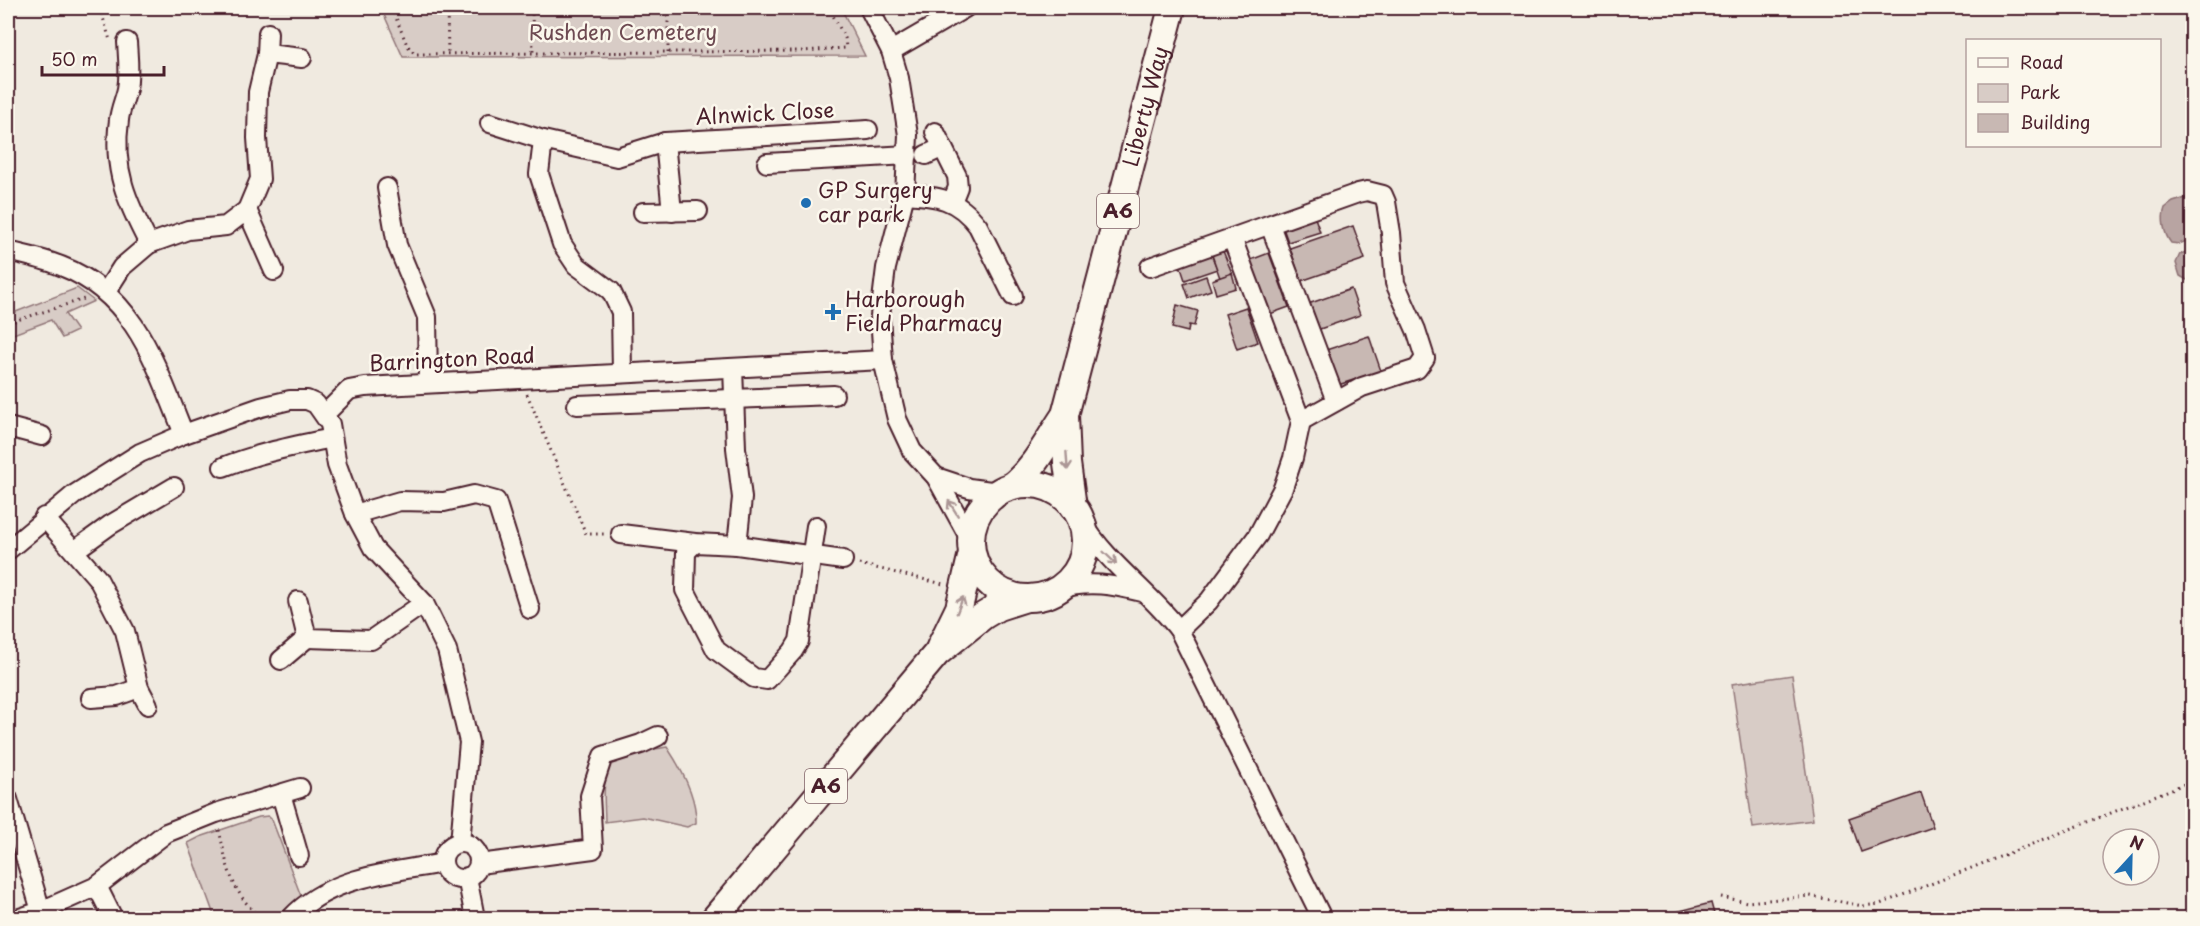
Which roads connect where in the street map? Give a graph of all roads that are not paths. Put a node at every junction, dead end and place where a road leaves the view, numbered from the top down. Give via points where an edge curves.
1 (869, 8) edge
2 (965, 8) edge
3 (1172, 8) edge
4 (268, 33) dead end
5 (127, 42) dead end
6 (891, 51) junction
7 (267, 54) junction
8 (302, 58) dead end
9 (490, 123) dead end
10 (868, 130) dead end
11 (543, 140) junction
12 (665, 142) junction
13 (917, 155) junction
14 (767, 163) dead end
15 (387, 188) dead end
16 (905, 194) junction
17 (952, 202) junction
18 (247, 210) junction
19 (698, 211) dead end
20 (643, 212) dead end
21 (672, 212) junction
22 (1270, 225) junction
23 (1232, 238) junction
24 (150, 244) junction
25 (8, 251) edge
26 (1150, 267) dead end
27 (274, 272) dead end
28 (106, 292) junction
29 (1013, 296) dead end
30 (883, 360) junction
31 (733, 368) junction
32 (622, 373) junction
33 (428, 383) junction
34 (834, 396) dead end
35 (734, 398) junction
36 (1336, 401) junction
37 (577, 405) dead end
38 (325, 414) junction
39 (1065, 415) junction
40 (1300, 421) junction
41 (8, 427) edge
42 (184, 434) junction
43 (42, 436) dead end
44 (332, 438) junction
45 (223, 467) dead end
46 (936, 477) junction
47 (174, 487) dead end
48 (1005, 489) junction
49 (1077, 513) junction
50 (355, 514) junction
51 (44, 517) junction
52 (816, 526) dead end
53 (621, 534) road end
54 (695, 543) junction
55 (737, 545) junction
56 (971, 546) junction
57 (8, 550) edge
58 (74, 551) junction
59 (811, 556) junction
60 (843, 560) road end
61 (1059, 589) junction
62 (1144, 593) junction
63 (1026, 598) junction
64 (298, 601) dead end
65 (423, 603) junction
66 (530, 609) dead end
67 (1179, 630) junction
68 (307, 638) junction
69 (937, 653) junction
70 (281, 660) dead end
71 (139, 688) junction
72 (91, 698) dead end
73 (148, 705) dead end
74 (658, 736) dead end
75 (300, 788) dead end
76 (281, 794) junction
77 (8, 799) edge
78 (460, 843) junction
79 (298, 856) dead end
80 (443, 863) junction
81 (473, 871) junction
82 (97, 886) junction
83 (42, 912) junction
84 (20, 918) edge
85 (113, 918) edge
86 (291, 918) edge
87 (475, 918) edge
88 (715, 918) edge
89 (1322, 918) edge

1 - 6 street
2 - 6 street
3 - 39 highway, Liberty Way / A6
4 - 7 street
5 - 24 street via 129,71 119,118 118,171 131,209
6 - 13 street via 908,135
7 - 8 street
7 - 18 street via 258,92 260,179
9 - 11 street, Alnwick Close
10 - 12 street, Alnwick Close
11 - 12 street, Alnwick Close via 616,157
11 - 32 street via 539,174 562,244 576,265 611,291 621,312
12 - 21 street
13 - 14 street
13 - 16 street
13 - 17 street via 939,140 958,183
15 - 33 street via 397,245 427,316
16 - 17 street via 935,196
16 - 30 street via 886,268 880,316
17 - 29 street via 978,226
18 - 24 street via 226,226 188,230
18 - 27 street
19 - 21 street
20 - 21 street
22 - 23 street
22 - 36 street
22 - 36 street via 1367,191 1383,195 1386,202 1395,283 1425,358 1417,369 1362,387
23 - 26 street
23 - 40 street
24 - 28 street via 122,267
25 - 28 street via 62,266
28 - 42 street via 148,347
30 - 31 street, Barrington Road
30 - 46 street via 897,419 912,451
31 - 32 street, Barrington Road
31 - 35 street
32 - 33 street, Barrington Road
33 - 38 street, Barrington Road via 349,390
34 - 35 street
35 - 37 street
35 - 55 street via 741,498
36 - 40 street
38 - 42 street via 307,400 290,400
38 - 44 street
39 - 48 highway, Liberty Way / A6 via 1037,462
39 -> 49 highway, Liberty Way / A6 via 1067,463
40 - 67 street via 1283,488 1258,535 1209,601
41 - 43 street
42 - 51 street via 140,453
44 - 45 street
44 - 50 street via 337,465
46 - 48 street via 969,488
56 -> 46 street
47 - 58 street
48 - 49 highway via 1040,485 1064,497
48 - 56 highway via 978,512 972,525
49 - 61 highway via 1084,543 1080,565
49 -> 62 street via 1104,554
50 - 65 street via 373,548
50 - 66 street via 400,501 444,502 474,495 496,501
51 - 57 street
51 - 58 street
52 - 59 street
53 - 54 street
54 - 55 street
54 - 59 street via 686,552 685,590 716,650 754,678 767,680 799,641
55 - 59 street
56 - 63 highway via 979,571 991,585
69 -> 56 highway, A6 via 959,608
58 - 71 street via 98,579 125,631
59 - 60 street
61 - 62 street via 1094,583
61 - 63 highway
62 - 67 street
63 - 69 highway, A6 via 998,606
64 - 68 street
65 - 68 street via 371,640
65 - 78 street via 447,650 470,742
67 - 89 street
68 - 70 street
69 - 88 highway, A6
71 - 72 street via 117,696
71 - 73 street
74 - 81 street via 603,756 590,796 593,849
75 - 76 street
76 - 79 street
76 - 82 street via 166,833
77 - 83 street
78 - 80 street via 446,851
78 - 81 street via 476,851
80 - 81 street via 449,874 461,879
80 - 86 street via 352,880 305,904
81 - 87 street
82 - 83 street
82 - 85 street
83 - 84 street

